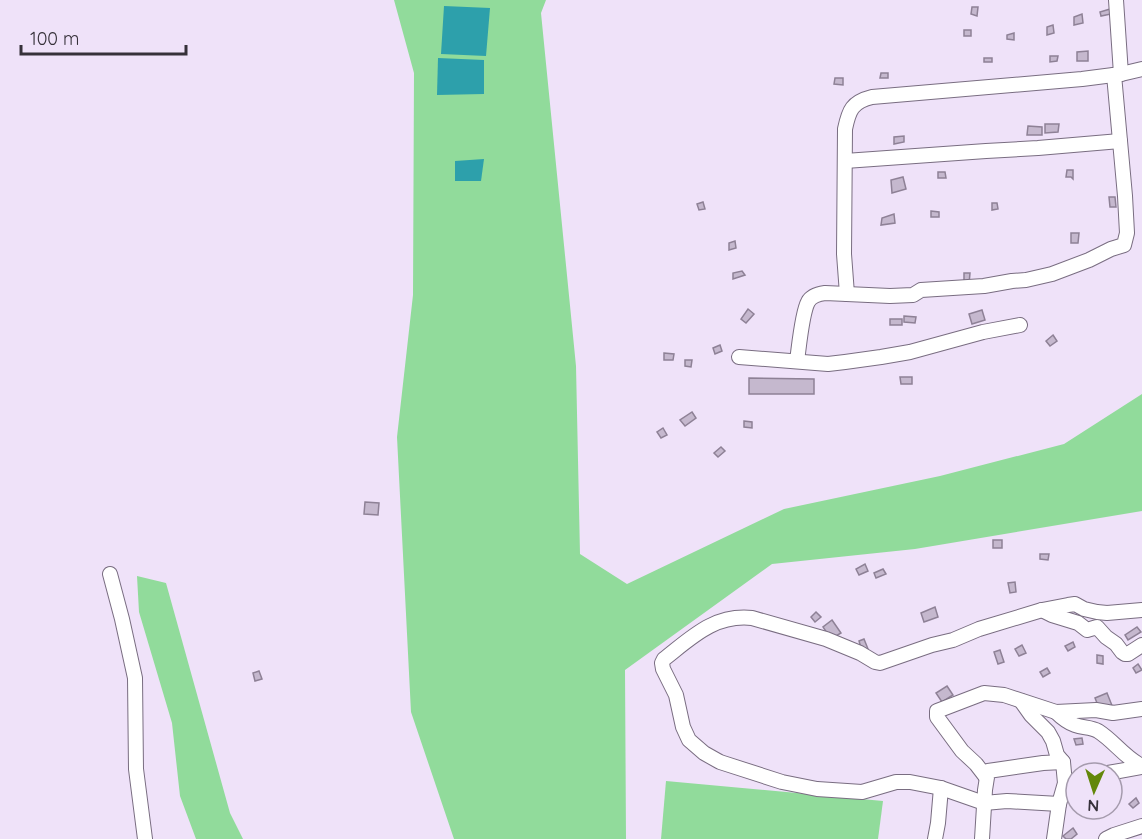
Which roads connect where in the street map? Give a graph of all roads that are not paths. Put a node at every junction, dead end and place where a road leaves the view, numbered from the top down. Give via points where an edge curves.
1 (1116, 0) edge
2 (1142, 69) edge
3 (1118, 75) junction
4 (1120, 141) junction
5 (845, 161) junction
6 (847, 294) junction
7 (1020, 325) dead end
8 (739, 357) dead end
9 (797, 361) junction
10 (110, 574) dead end
11 (1042, 610) junction
12 (1142, 610) edge
13 (1142, 645) edge
14 (1021, 701) junction
15 (1142, 709) edge
16 (1056, 712) junction
17 (1063, 762) junction
18 (1064, 765) edge
19 (1142, 767) edge
20 (1124, 770) edge
21 (987, 777) junction
22 (941, 788) junction
23 (1064, 794) edge
24 (984, 803) junction
25 (1059, 804) junction
26 (1142, 826) edge
27 (1055, 838) edge
28 (1111, 838) edge
29 (145, 839) edge
30 (935, 839) edge
31 (982, 839) edge

1 - 3 street
2 - 3 street
3 - 4 street
3 - 5 street via 862,100 849,111
4 - 5 street
4 - 6 street via 1127,233 1121,247 1026,280 921,290 913,295
5 - 6 street
6 - 9 street via 825,293 807,303
7 - 9 street via 881,357 828,364
8 - 9 street
10 - 29 street via 135,678 136,769
11 - 12 street via 1075,604 1107,613
11 - 13 street via 1087,630 1097,627 1125,654
11 - 22 street via 880,663 826,639 741,617 701,630 662,663 689,740 720,762 817,789 862,792 896,782
14 - 16 street
14 - 17 street via 1048,732
14 - 21 street via 984,693 937,711 937,717 962,751
15 - 16 street
16 - 19 street via 1076,726 1097,730
17 - 18 street
17 - 21 street via 988,771
19 - 20 street
21 - 24 street
22 - 24 street
22 - 30 street
23 - 25 street
24 - 25 street
24 - 31 street
25 - 27 street
26 - 28 street

